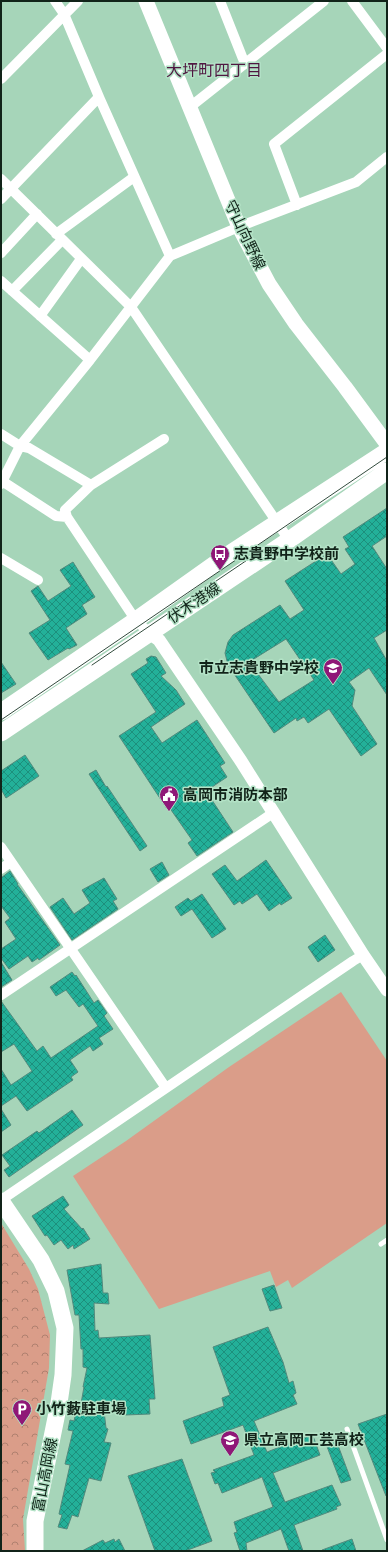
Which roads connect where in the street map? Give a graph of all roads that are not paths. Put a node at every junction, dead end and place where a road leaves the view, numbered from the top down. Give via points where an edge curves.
1 (55, 1) edge
2 (78, 1) edge
3 (146, 1) edge
4 (220, 1) edge
5 (307, 1) edge
6 (324, 1) edge
7 (352, 1) edge
8 (313, 10) junction
9 (64, 14) junction
10 (387, 48) edge
11 (387, 54) edge
12 (245, 64) junction
13 (2, 75) edge
14 (99, 97) junction
15 (190, 107) junction
16 (387, 157) edge
17 (134, 177) junction
18 (1, 179) edge
19 (10, 188) junction
20 (1, 198) edge
21 (297, 205) junction
22 (38, 214) junction
23 (240, 227) junction
24 (59, 237) junction
25 (1, 253) edge
26 (170, 256) junction
27 (80, 259) junction
28 (1, 281) edge
29 (12, 291) junction
30 (131, 307) junction
31 (40, 316) junction
32 (90, 360) junction
33 (1, 434) edge
34 (164, 439) dead end
35 (387, 444) edge
36 (20, 446) junction
37 (387, 451) edge
38 (387, 471) edge
39 (2, 482) edge
40 (91, 485) junction
41 (67, 517) junction
42 (278, 523) junction
43 (289, 540) junction
44 (1, 558) edge
45 (38, 580) dead end
46 (136, 620) junction
47 (149, 633) junction
48 (1, 712) edge
49 (1, 733) edge
50 (272, 813) junction
51 (1, 847) edge
52 (11, 862) junction
53 (1, 869) edge
54 (70, 949) junction
55 (363, 955) junction
56 (387, 990) edge
57 (1, 995) edge
58 (166, 1088) junction
59 (1, 1201) edge
60 (387, 1240) edge
61 (381, 1244) dead end
62 (347, 1429) dead end
63 (387, 1540) edge
64 (36, 1551) edge

1 - 9 street
2 - 9 street
3 - 15 main road, 守山向野線
4 - 12 street
5 - 8 street
6 - 8 street
7 - 10 street
8 - 12 street
9 - 13 street
9 - 14 street
11 - 21 street via 274,144
12 - 15 street
14 - 17 street
14 - 19 street
15 - 23 main road, 守山向野線
16 - 21 street via 356,182
17 - 24 street
17 - 26 street
18 - 19 street
19 - 20 street
19 - 22 street
21 - 23 street
22 - 24 street
22 - 25 street
23 - 26 street
23 - 35 main road, 守山向野線 via 277,296
24 - 27 street
24 - 29 street
26 - 30 street
27 - 30 street
27 - 31 street
28 - 29 street
29 - 31 street
30 - 32 street
30 - 42 street
31 - 32 street
32 - 36 street
33 - 36 street
34 - 40 street
36 - 39 street
36 - 40 street via 29,448
37 - 42 main road, 伏木港線
38 - 43 main road, 伏木港線
39 - 41 street via 56,516
40 - 41 street via 65,510
41 - 46 street
42 - 43 street
42 - 46 main road, 伏木港線 via 229,554
43 - 47 main road, 伏木港線
44 - 45 street
46 - 47 street
46 - 48 main road, 伏木港線
47 - 49 main road, 伏木港線
47 - 50 street via 159,640 202,702
50 - 54 street
50 - 55 street
51 - 52 street
52 - 53 street
52 - 54 street
54 - 57 street
54 - 58 street
55 - 56 street
55 - 58 street
58 - 59 street
59 - 64 main road, 富山高岡線 via 41,1260 56,1291 65,1328 59,1402 35,1521
60 - 61 lane
62 - 63 lane

